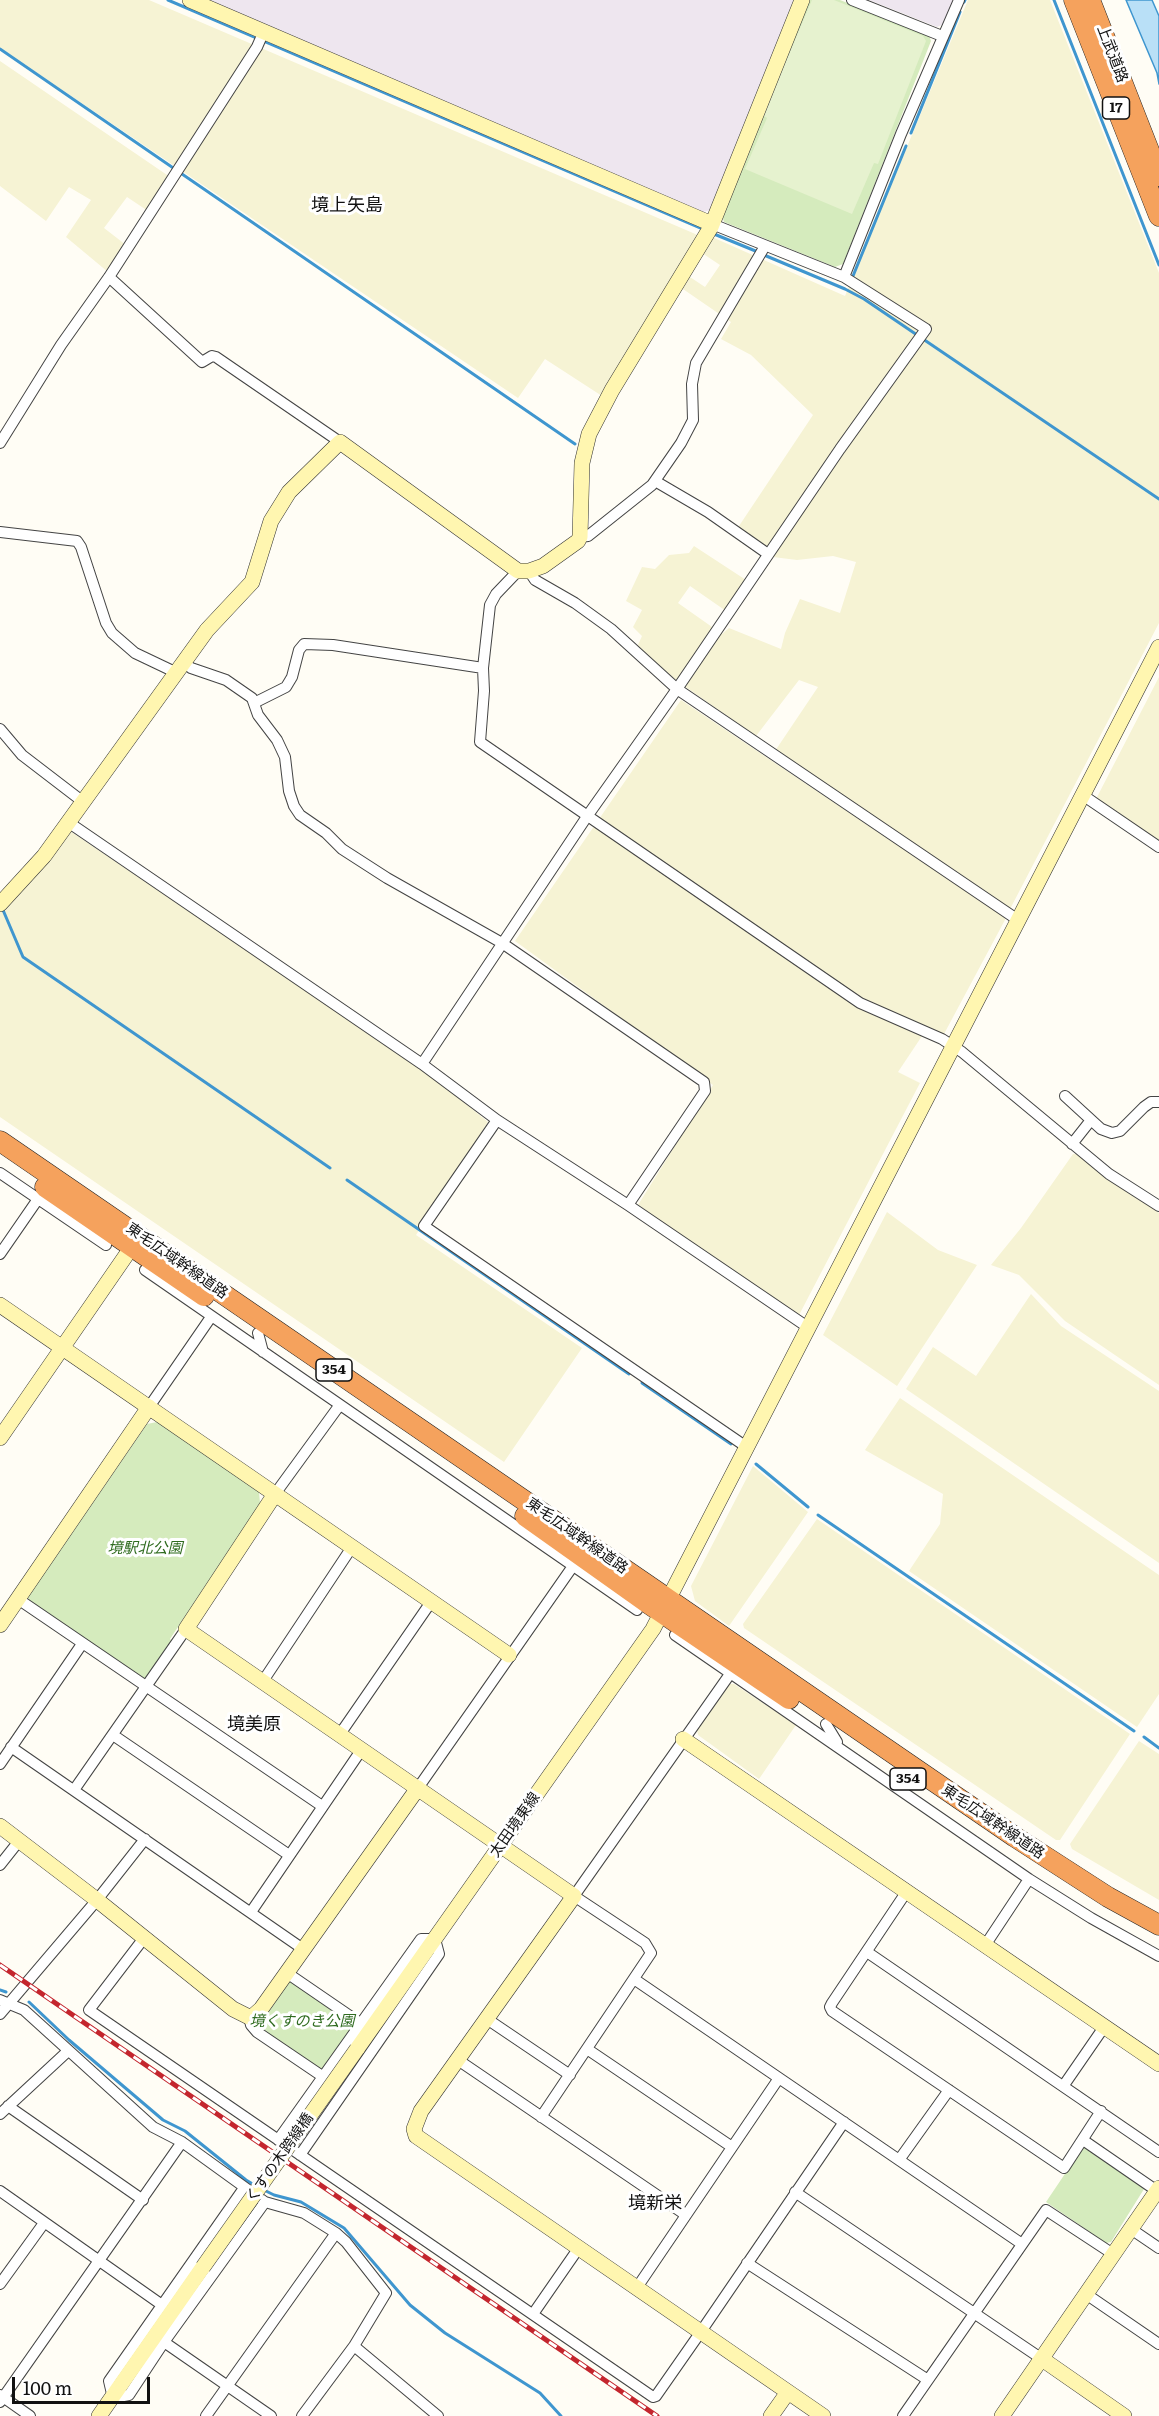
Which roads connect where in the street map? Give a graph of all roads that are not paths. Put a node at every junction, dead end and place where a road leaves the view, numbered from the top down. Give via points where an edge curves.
1 (190, 0) edge
2 (802, 0) edge
3 (852, 0) edge
4 (959, 0) edge
5 (1074, 0) edge
6 (1090, 0) edge
7 (264, 31) junction
8 (942, 36) junction
9 (1159, 176) edge
10 (1159, 216) edge
11 (710, 229) junction
12 (765, 246) junction
13 (109, 277) junction
14 (844, 278) junction
15 (340, 442) junction
16 (0, 443) edge
17 (655, 481) junction
18 (0, 532) edge
19 (580, 537) junction
20 (768, 554) junction
21 (524, 571) junction
22 (1159, 648) edge
23 (181, 668) junction
24 (483, 668) junction
25 (677, 689) junction
26 (254, 703) junction
27 (0, 729) edge
28 (1084, 796) junction
29 (82, 801) junction
30 (588, 814) junction
31 (68, 822) junction
32 (1159, 847) edge
33 (0, 904) edge
34 (1018, 920) junction
35 (502, 943) junction
36 (954, 1047) junction
37 (422, 1064) junction
38 (1065, 1096) dead end
39 (1159, 1102) edge
40 (497, 1120) junction
41 (1091, 1120) junction
42 (0, 1141) edge
43 (1072, 1144) junction
44 (0, 1155) edge
45 (0, 1173) edge
46 (38, 1199) junction
47 (628, 1205) junction
48 (1159, 1206) edge
49 (66, 1210) junction
50 (136, 1241) junction
51 (106, 1245) dead end
52 (0, 1254) edge
53 (145, 1270) dead end
54 (0, 1305) edge
55 (211, 1317) junction
56 (809, 1328) junction
57 (258, 1333) junction
58 (62, 1347) junction
59 (263, 1352) junction
60 (339, 1406) junction
61 (149, 1407) junction
62 (0, 1438) edge
63 (748, 1448) junction
64 (275, 1494) junction
65 (504, 1518) junction
66 (532, 1521) junction
67 (352, 1547) junction
68 (573, 1566) junction
69 (18, 1599) junction
70 (431, 1602) junction
71 (665, 1606) junction
72 (637, 1610) dead end
73 (0, 1625) edge
74 (186, 1629) junction
75 (675, 1635) dead end
76 (82, 1644) junction
77 (509, 1655) junction
78 (730, 1674) junction
79 (262, 1681) junction
80 (145, 1686) junction
81 (826, 1724) junction
82 (340, 1734) junction
83 (113, 1735) junction
84 (683, 1739) junction
85 (11, 1747) junction
86 (839, 1748) junction
87 (362, 1749) junction
88 (0, 1764) edge
89 (418, 1788) junction
90 (74, 1790) junction
91 (322, 1806) junction
92 (0, 1826) edge
93 (145, 1839) junction
94 (19, 1841) junction
95 (501, 1845) junction
96 (289, 1855) junction
97 (0, 1865) edge
98 (1029, 1879) junction
99 (907, 1891) junction
100 (574, 1896) junction
101 (97, 1900) junction
102 (250, 1912) junction
103 (1159, 1925) edge
104 (144, 1938) junction
105 (1159, 1938) edge
106 (435, 1939) junction
107 (987, 1944) junction
108 (303, 1949) junction
109 (867, 1952) junction
110 (1159, 1956) edge
111 (287, 1973) junction
112 (634, 1979) junction
113 (5, 2002) edge
114 (0, 2014) edge
115 (249, 2017) junction
116 (487, 2019) junction
117 (360, 2023) junction
118 (1104, 2026) junction
119 (357, 2049) joint
120 (587, 2049) junction
121 (68, 2051) junction
122 (458, 2060) junction
123 (1159, 2064) edge
124 (570, 2075) junction
125 (322, 2076) junction
126 (780, 2078) junction
127 (1064, 2085) junction
128 (949, 2090) junction
129 (4, 2110) edge
130 (1101, 2112) junction
131 (541, 2117) junction
132 (844, 2122) junction
133 (278, 2140) junction
134 (1083, 2140) junction
135 (182, 2142) junction
136 (732, 2147) junction
137 (1159, 2152) edge
138 (300, 2155) junction
139 (899, 2160) junction
140 (244, 2188) junction
141 (1158, 2189) edge
142 (0, 2191) edge
143 (795, 2192) junction
144 (143, 2200) junction
145 (266, 2202) junction
146 (686, 2215) junction
147 (44, 2223) junction
148 (1131, 2229) junction
149 (336, 2233) junction
150 (1022, 2244) junction
151 (1159, 2248) edge
152 (578, 2249) junction
153 (1113, 2254) junction
154 (100, 2262) junction
155 (747, 2263) junction
156 (1, 2279) edge
157 (636, 2289) junction
158 (1086, 2294) junction
159 (162, 2305) junction
160 (974, 2313) junction
161 (533, 2314) junction
162 (700, 2333) junction
163 (164, 2342) junction
164 (1159, 2344) edge
165 (354, 2346) junction
166 (1042, 2359) junction
167 (928, 2380) junction
168 (227, 2386) junction
169 (788, 2392) junction
170 (1, 2398) edge
171 (113, 2398) junction
172 (30, 2416) edge
173 (99, 2416) edge
174 (206, 2416) edge
175 (271, 2416) edge
176 (302, 2416) edge
177 (438, 2416) edge
178 (771, 2416) edge
179 (823, 2416) edge
180 (903, 2416) edge
181 (1002, 2416) edge
182 (1124, 2416) edge

1 - 7 street
2 - 11 street
3 - 8 street
4 - 8 street
5 - 10 highway, 上武道路 / 17
6 - 9 highway, 上武道路 / 17
7 - 11 street
7 - 13 street
8 - 14 street
11 - 12 street
11 - 19 street via 589,434 582,463
12 - 14 street
12 - 17 street via 696,363 691,425
13 - 15 street via 202,362 216,357
13 - 16 street
14 - 20 street via 926,329
15 - 21 street
15 - 23 street via 283,501 271,521 252,582 207,630
17 - 19 street via 620,513 588,536
17 - 20 street
18 - 23 street via 77,541 112,633 135,652
19 - 21 street via 543,566
20 - 25 street
21 - 24 street via 493,598
21 - 25 street via 611,629
22 - 28 street, 太田境東線
23 - 26 street via 226,680 249,694
23 - 29 street
24 - 26 street via 304,644 286,687
24 - 30 street via 480,742
25 - 30 street
25 - 34 street
26 - 35 street via 262,723 285,757 291,802 300,815 365,864
27 - 29 street via 21,754
28 - 32 street
28 - 34 street, 太田境東線
29 - 31 street
30 - 35 street
30 - 36 street via 860,1003
31 - 33 street via 33,870
31 - 37 street
34 - 36 street, 太田境東線
35 - 37 street
35 - 47 street via 700,1078 706,1086
36 - 43 street
36 - 56 street, 太田境東線
37 - 40 street
38 - 41 street
39 - 41 street via 1151,1102 1115,1133 1101,1129
40 - 47 street
40 - 63 street via 424,1226
41 - 43 street
42 - 50 highway, 東毛広域幹線道路 / 354
43 - 48 street
44 - 49 highway, 東毛広域幹線道路 / 354
45 - 46 street
46 - 49 street
46 - 52 street
47 - 56 street
49 - 50 highway, 東毛広域幹線道路 / 354
49 - 51 street
50 - 57 highway, 東毛広域幹線道路 / 354
50 - 58 street
50 - 71 highway, 東毛広域幹線道路 / 354
53 - 55 street
54 - 58 street
55 - 59 street
55 - 61 street
56 - 63 street, 太田境東線
57 - 59 street
57 - 66 highway, 東毛広域幹線道路 / 354
58 - 61 street
58 - 62 street
59 - 60 street
60 - 64 street
60 - 65 street
61 - 64 street
61 - 69 street
63 - 71 street, 太田境東線
64 - 67 street
64 - 74 street
65 - 66 street
65 - 68 street
66 - 71 highway, 東毛広域幹線道路 / 354
67 - 70 street
67 - 79 street
68 - 72 street
68 - 77 street
69 - 73 street
69 - 76 street
70 - 77 street
70 - 82 street
71 - 81 highway, 東毛広域幹線道路 / 354
71 - 95 street, 太田境東線 via 653,1629
71 - 103 highway, 東毛広域幹線道路 / 354 via 1024,1843
74 - 79 street
74 - 80 street
75 - 78 street
76 - 80 street
76 - 85 street
77 - 89 street
78 - 84 street
78 - 86 street
79 - 82 street
80 - 83 street
80 - 91 street
81 - 86 street
81 - 105 highway, 東毛広域幹線道路 / 354 via 1046,1872
82 - 87 street
83 - 90 street
83 - 96 street
84 - 99 street
84 - 100 street
85 - 88 street
85 - 90 street
86 - 98 street
87 - 89 street
87 - 91 street
89 - 95 street
89 - 108 street
90 - 93 street
91 - 96 street
92 - 94 street
93 - 101 street
93 - 102 street
94 - 97 street
94 - 101 street
95 - 100 street
95 - 106 street, 太田境東線
96 - 102 street
98 - 107 street
98 - 110 street
99 - 107 street
99 - 109 street
100 - 112 street via 649,1947 651,1953
100 - 116 street
101 - 104 street
101 - 113 street
102 - 108 street
104 - 115 street via 233,2009
104 - 133 street via 89,2010
106 - 117 street via 421,1939
106 - 119 street, 太田境東線
106 - 138 street via 439,1954
107 - 118 street
108 - 111 street
109 - 127 street
109 - 128 street via 830,2007
111 - 115 street via 261,2009
111 - 117 street
112 - 120 street
112 - 126 street
113 - 114 street
113 - 121 street via 24,2010
115 - 125 street via 257,2032
116 - 122 street
116 - 124 street
117 - 125 street
118 - 123 street
118 - 127 street
119 - 171 street, くすの木跨線橋, bridge
120 - 124 street
120 - 136 street
121 - 129 street
121 - 135 street via 153,2127
122 - 131 street
122 - 152 street via 421,2111 414,2129 417,2136
124 - 131 street
125 - 133 street
126 - 132 street
126 - 136 street
127 - 130 street
128 - 134 street via 1064,2168
128 - 139 street
129 - 144 street
130 - 134 street
130 - 137 street
131 - 146 street
132 - 139 street
132 - 143 street
133 - 138 street
134 - 141 street
135 - 140 street
135 - 144 street
136 - 146 street
138 - 161 street
139 - 150 street
140 - 145 street
140 - 159 street
141 - 148 street
142 - 147 street
143 - 155 street
143 - 160 street
144 - 154 street
145 - 149 street via 304,2213
145 - 163 street
146 - 157 street
147 - 154 street
147 - 156 street
148 - 151 street
148 - 153 street
149 - 165 street via 386,2293
149 - 168 street
150 - 153 street via 1046,2210
150 - 160 street
152 - 157 street
152 - 161 street
153 - 158 street
154 - 159 street
154 - 170 street
155 - 162 street
155 - 167 street
157 - 162 street
158 - 164 street
158 - 166 street
159 - 171 street via 109,2381
160 - 166 street
160 - 167 street
161 - 162 street via 652,2397
162 - 169 street
163 - 168 street
163 - 171 street via 129,2395
165 - 176 street
165 - 177 street
166 - 181 street
166 - 182 street
167 - 180 street
168 - 174 street
168 - 175 street
169 - 178 street
169 - 179 street
170 - 172 street
171 - 173 street, くすの木跨線橋

